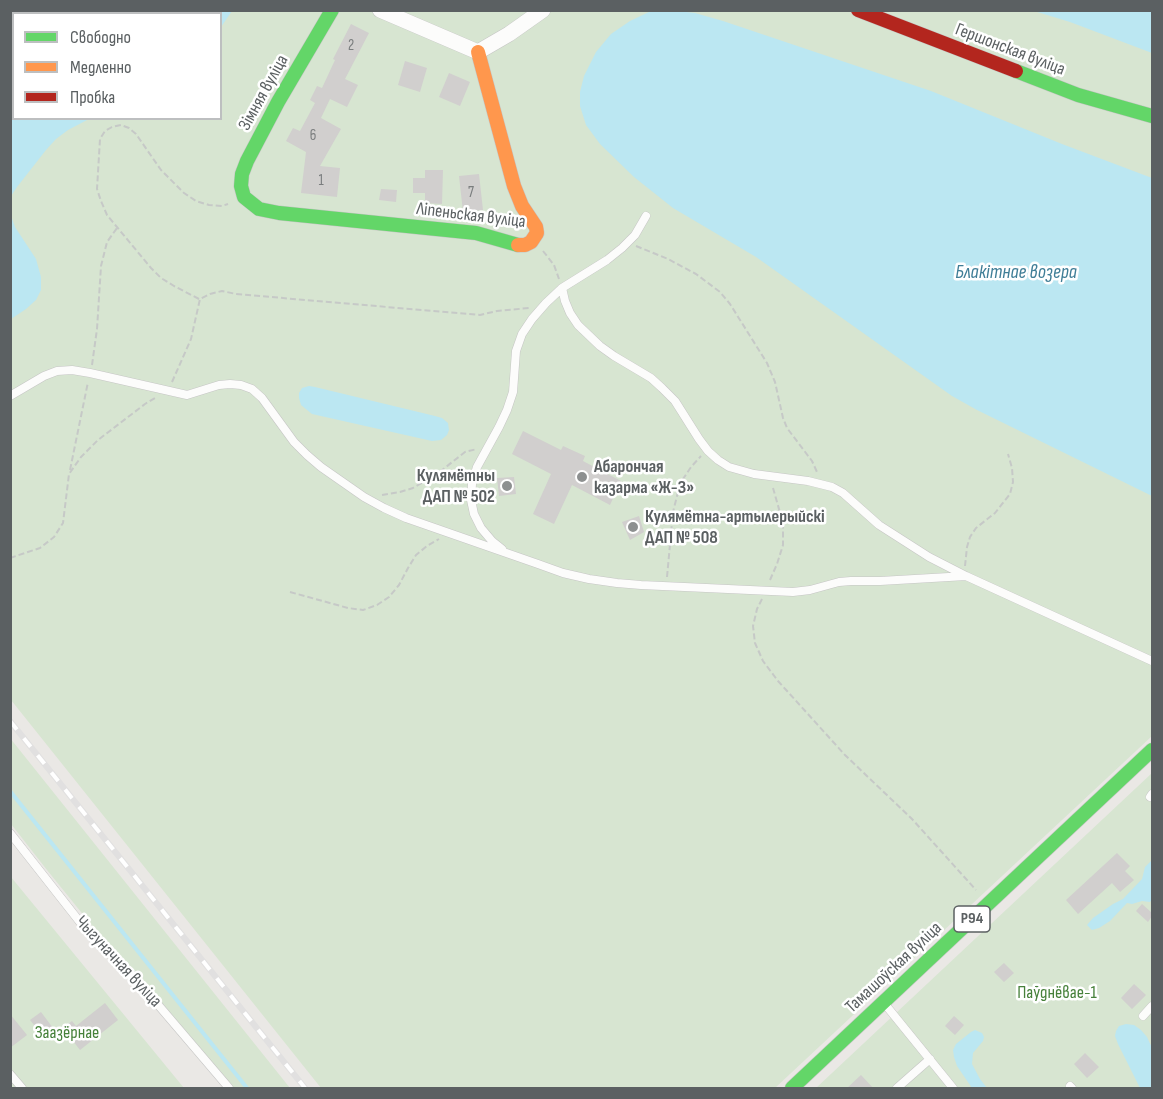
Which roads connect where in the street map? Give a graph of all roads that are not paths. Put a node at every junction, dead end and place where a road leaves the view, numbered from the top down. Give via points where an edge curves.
1 (332, 10) edge
2 (380, 10) edge
3 (543, 10) edge
4 (858, 10) edge
5 (478, 52) junction
6 (1152, 116) edge
7 (244, 197) joint
8 (646, 216) dead end
9 (562, 288) junction
10 (10, 396) edge
11 (507, 553) junction
12 (966, 576) junction
13 (1152, 661) edge
14 (1152, 750) edge
15 (10, 832) edge
16 (883, 1002) junction
17 (1152, 1006) edge
18 (1143, 1016) dead end
19 (930, 1059) junction
20 (10, 1074) edge
21 (22, 1089) edge
22 (229, 1089) edge
23 (792, 1089) edge
24 (897, 1089) edge
25 (953, 1089) edge

1 - 7 street, Зімняя вуліца via 247,160 241,186
2 - 5 street
3 - 5 street
4 - 6 street, Гершонская вуліца via 1078,95
5 - 7 street, Ліпеньская вуліца via 514,186 536,227 533,240 525,245 476,233 268,212
8 - 9 lane via 628,242
9 - 11 lane via 522,334 516,351 513,392 472,483 474,514 481,528
9 - 12 lane via 578,325 600,346 662,388 708,451 729,467 832,487 892,535
10 - 11 lane via 44,376 72,370 187,395 219,385 241,385 262,398 307,455 364,497 406,518
11 - 12 lane via 589,579 666,586 793,591 839,582
12 - 13 lane
14 - 16 street, Тамашоўская вуліца / Р94
15 - 22 lane, Чыгуначная вуліца via 94,940 148,993
16 - 19 lane
16 - 23 street, Тамашоўская вуліца / Р94
17 - 18 lane
19 - 24 lane
19 - 25 lane
20 - 21 lane

